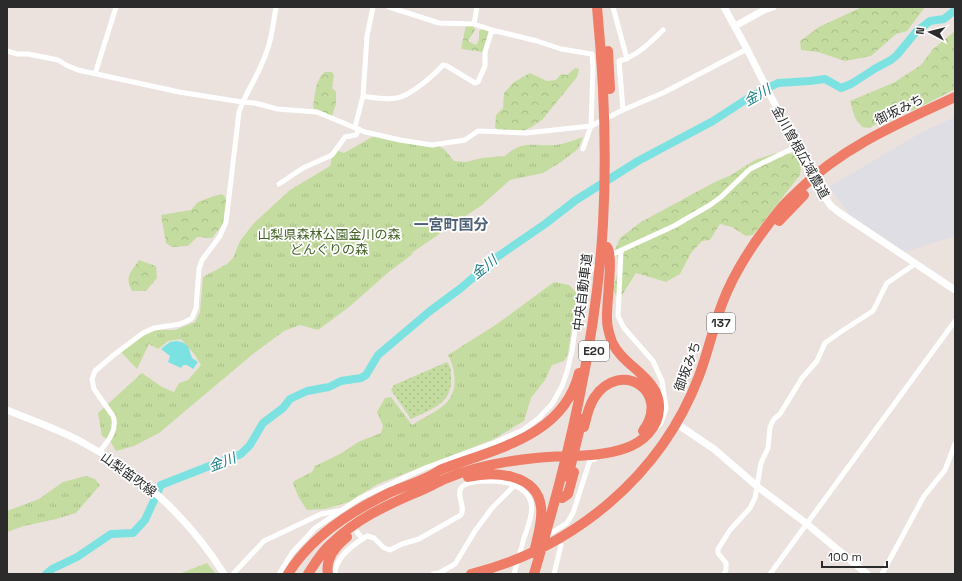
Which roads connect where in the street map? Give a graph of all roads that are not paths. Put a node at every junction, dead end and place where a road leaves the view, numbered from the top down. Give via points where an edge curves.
1 (116, 7) edge
2 (276, 7) edge
3 (373, 7) edge
4 (389, 7) edge
5 (477, 7) edge
6 (597, 7) edge
7 (604, 7) edge
8 (613, 7) edge
9 (724, 7) edge
10 (773, 7) edge
11 (474, 24) junction
12 (735, 26) junction
13 (492, 30) junction
14 (663, 30) dead end
15 (747, 49) junction
16 (7, 51) edge
17 (627, 59) junction
18 (95, 74) junction
19 (362, 96) junction
20 (955, 97) edge
21 (242, 102) junction
22 (955, 103) edge
23 (624, 110) junction
24 (608, 113) junction
25 (591, 126) junction
26 (357, 128) junction
27 (796, 148) junction
28 (583, 149) dead end
29 (815, 179) junction
30 (279, 184) dead end
31 (621, 250) junction
32 (915, 264) junction
33 (603, 265) junction
34 (955, 290) edge
35 (955, 321) edge
36 (7, 410) edge
37 (680, 425) junction
38 (577, 438) junction
39 (955, 444) edge
40 (99, 452) junction
41 (570, 466) junction
42 (433, 480) junction
43 (515, 485) junction
44 (758, 487) junction
45 (386, 495) junction
46 (377, 511) junction
47 (343, 512) junction
48 (807, 524) junction
49 (358, 532) dead end
50 (546, 532) junction
51 (363, 539) junction
52 (561, 545) junction
53 (517, 563) edge
54 (536, 569) edge
55 (224, 574) edge
56 (233, 574) edge
57 (279, 574) edge
58 (288, 574) edge
59 (302, 574) edge
60 (308, 574) edge
61 (328, 574) edge
62 (335, 574) edge
63 (433, 574) edge
64 (471, 574) edge
65 (492, 574) edge
66 (554, 574) edge
67 (724, 574) edge
68 (770, 574) edge
69 (868, 574) edge
70 (882, 574) edge

1 - 18 street
2 - 21 street via 269,46
3 - 19 street via 367,36
4 - 11 street via 439,23
5 - 11 street
6 - 24 highway, 中央自動車道 / E20
7 - 24 highway, 中央自動車道 / E20 via 609,69
8 - 17 street
9 - 12 street, 金川曽根広域農道
10 - 12 street
11 - 13 street
12 - 15 street, 金川曽根広域農道
13 - 19 street via 485,52 485,66 478,82 475,83 443,65 399,98
13 - 25 street via 561,49 592,54 595,67
14 - 17 street
15 - 23 street via 665,92
15 - 27 street, 金川曽根広域農道
16 - 18 street via 58,60 78,70
17 - 23 street via 617,61
18 - 21 street
19 - 26 street
20 - 29 highway, 御坂みち / 137 via 878,133 845,152
21 - 26 street via 277,109 318,112
21 - 40 street via 226,222 220,236 202,260 194,313 188,321 143,333 94,371 94,389 115,423 111,436
22 - 29 highway, 御坂みち / 137 via 888,134
23 - 25 street
24 - 33 highway, 中央自動車道 / E20
24 - 33 highway, 中央自動車道 / E20 via 611,168 607,247 609,249
25 - 26 street via 526,133 478,132 465,140 432,145 400,140
25 - 28 street
26 - 30 street via 356,135 345,137 332,155 303,168
27 - 29 street, 金川曽根広域農道
27 - 31 street via 750,169 722,197 674,226
29 - 32 street, 金川曽根広域農道 via 831,206
29 - 37 highway, 御坂みち / 137 via 768,234 735,289 704,378
31 - 47 street via 584,274 568,372 552,404 539,418 523,430 425,468 360,498
31 - 53 street via 618,316 624,328 653,361 662,381 666,408 664,415 661,423 648,438 633,448 616,455 590,460 573,514 566,523
32 - 34 street, 金川曽根広域農道
32 - 44 street via 887,283 873,311 825,343 818,361 802,378 770,427 768,448 761,463
33 - 38 highway, 中央自動車道 / E20 via 580,396
33 - 42 highway via 595,277 577,382 564,405 546,425 507,446 440,470
33 - 42 highway via 607,328 616,351 649,382 657,394 660,409 652,430 640,441 608,453 537,458 491,465
35 - 48 street
36 - 40 street, 山梨笛吹線 via 69,436
37 - 44 street via 714,449
37 - 52 highway, 御坂みち / 137 via 651,470 624,498 585,530
37 - 53 highway, 御坂みち / 137 via 613,500 582,524
38 - 41 highway
38 - 42 highway via 593,399 600,390 619,379 629,380 644,387 652,404 649,422 642,432 622,444 599,449 515,456 441,474
39 - 70 street via 944,470 924,496
40 - 55 street, 山梨笛吹線 via 146,484 176,512
41 - 50 highway
41 - 50 highway via 562,498
42 - 45 highway
42 - 46 highway
42 - 50 highway via 446,485 467,477 487,474 519,479 531,487 539,499
43 - 51 street via 499,481 466,484 460,491 463,511 461,515 419,539 390,550 370,536
43 - 53 street via 525,491 532,513
43 - 63 street via 492,508 455,564
44 - 48 street
44 - 67 street via 750,508 730,530 718,549 726,563
45 - 58 highway via 362,507 310,545
45 - 59 highway via 332,536
46 - 60 highway via 331,543
46 - 61 highway via 333,552 328,561
47 - 56 street via 321,514 264,541
47 - 57 street via 315,528 292,553
48 - 68 street
48 - 69 street
49 - 51 street
50 - 54 highway
50 - 54 highway
51 - 62 street via 341,558 336,565
52 - 53 highway, 御坂みち / 137
52 - 66 street
53 - 64 highway, 御坂みち / 137
53 - 65 highway, 御坂みち / 137

